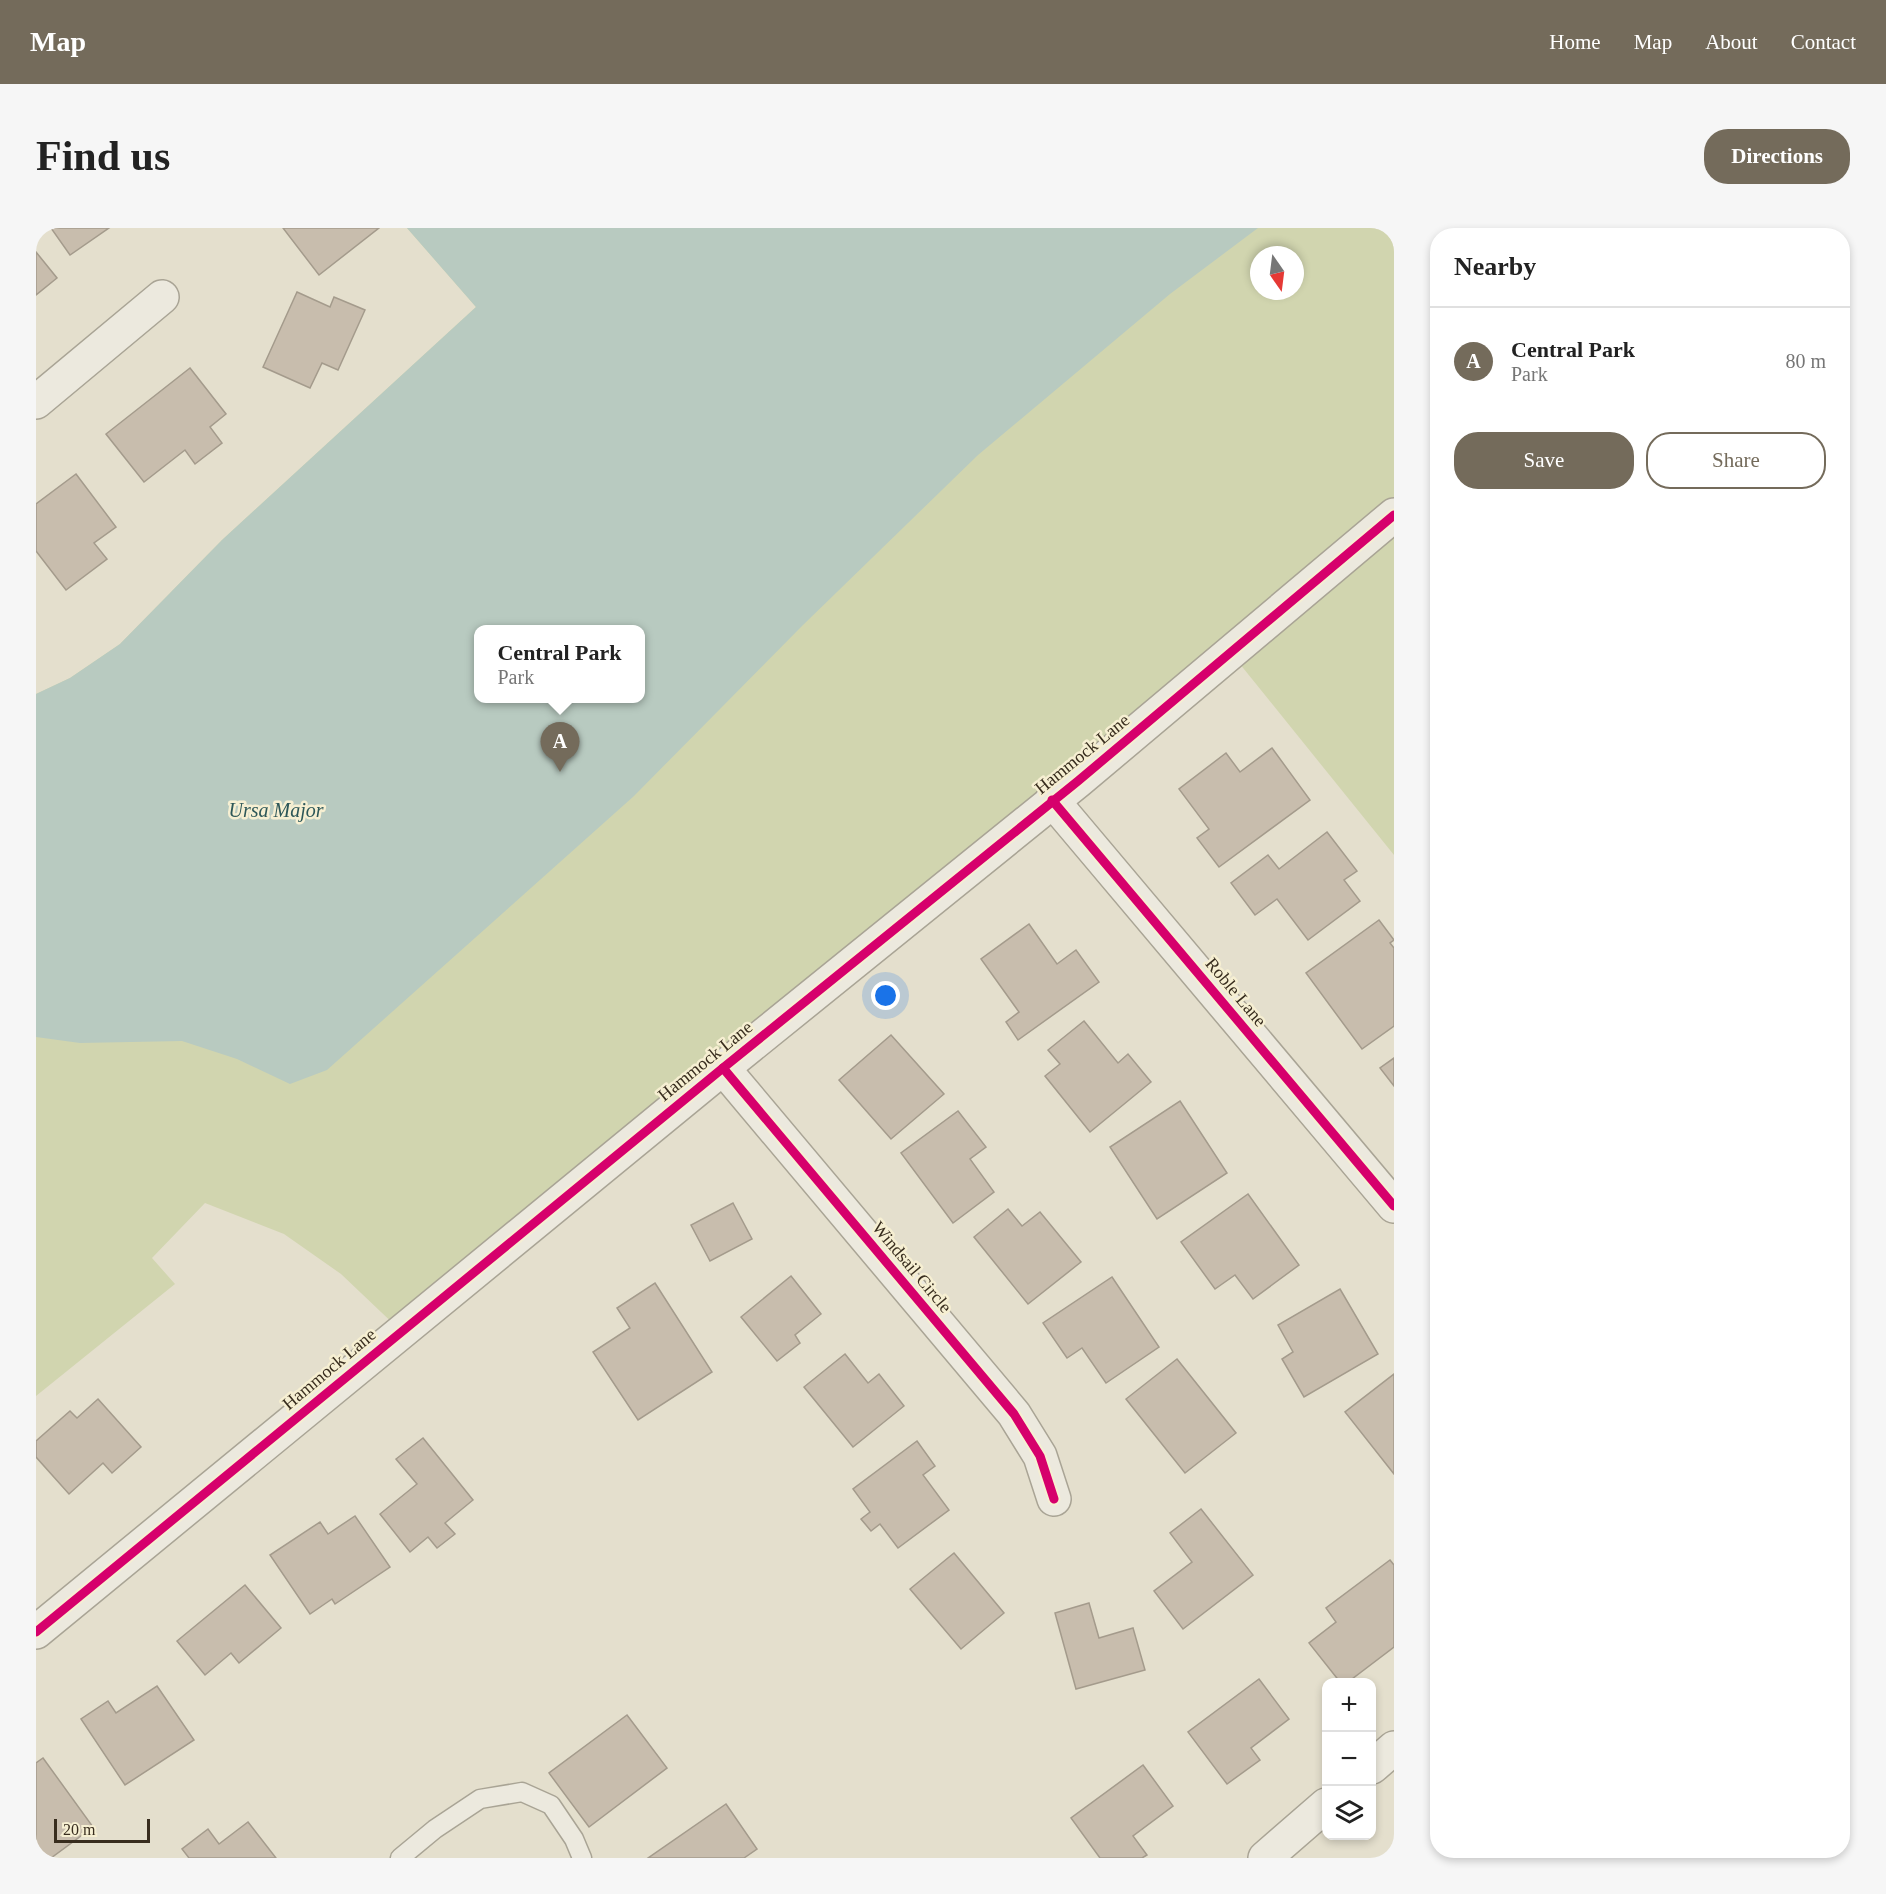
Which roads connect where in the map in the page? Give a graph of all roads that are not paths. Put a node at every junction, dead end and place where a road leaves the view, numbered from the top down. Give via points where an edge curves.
1 (162, 297) dead end
2 (36, 402) edge
3 (1394, 515) edge
4 (1052, 800) junction
5 (723, 1068) junction
6 (1394, 1206) edge
7 (1054, 1499) dead end
8 (36, 1632) edge
9 (1394, 1748) edge
10 (1376, 1763) edge
11 (1322, 1808) edge
12 (400, 1858) edge
13 (582, 1858) edge
14 (1265, 1858) edge

1 - 2 street
3 - 4 street, Hammock Lane
4 - 5 street, Hammock Lane
4 - 6 street, Roble Lane
5 - 7 street, Windsail Circle via 1014,1414 1040,1456
5 - 8 street, Hammock Lane
9 - 10 street
11 - 14 street
12 - 13 lane via 480,1799 522,1792 551,1805

